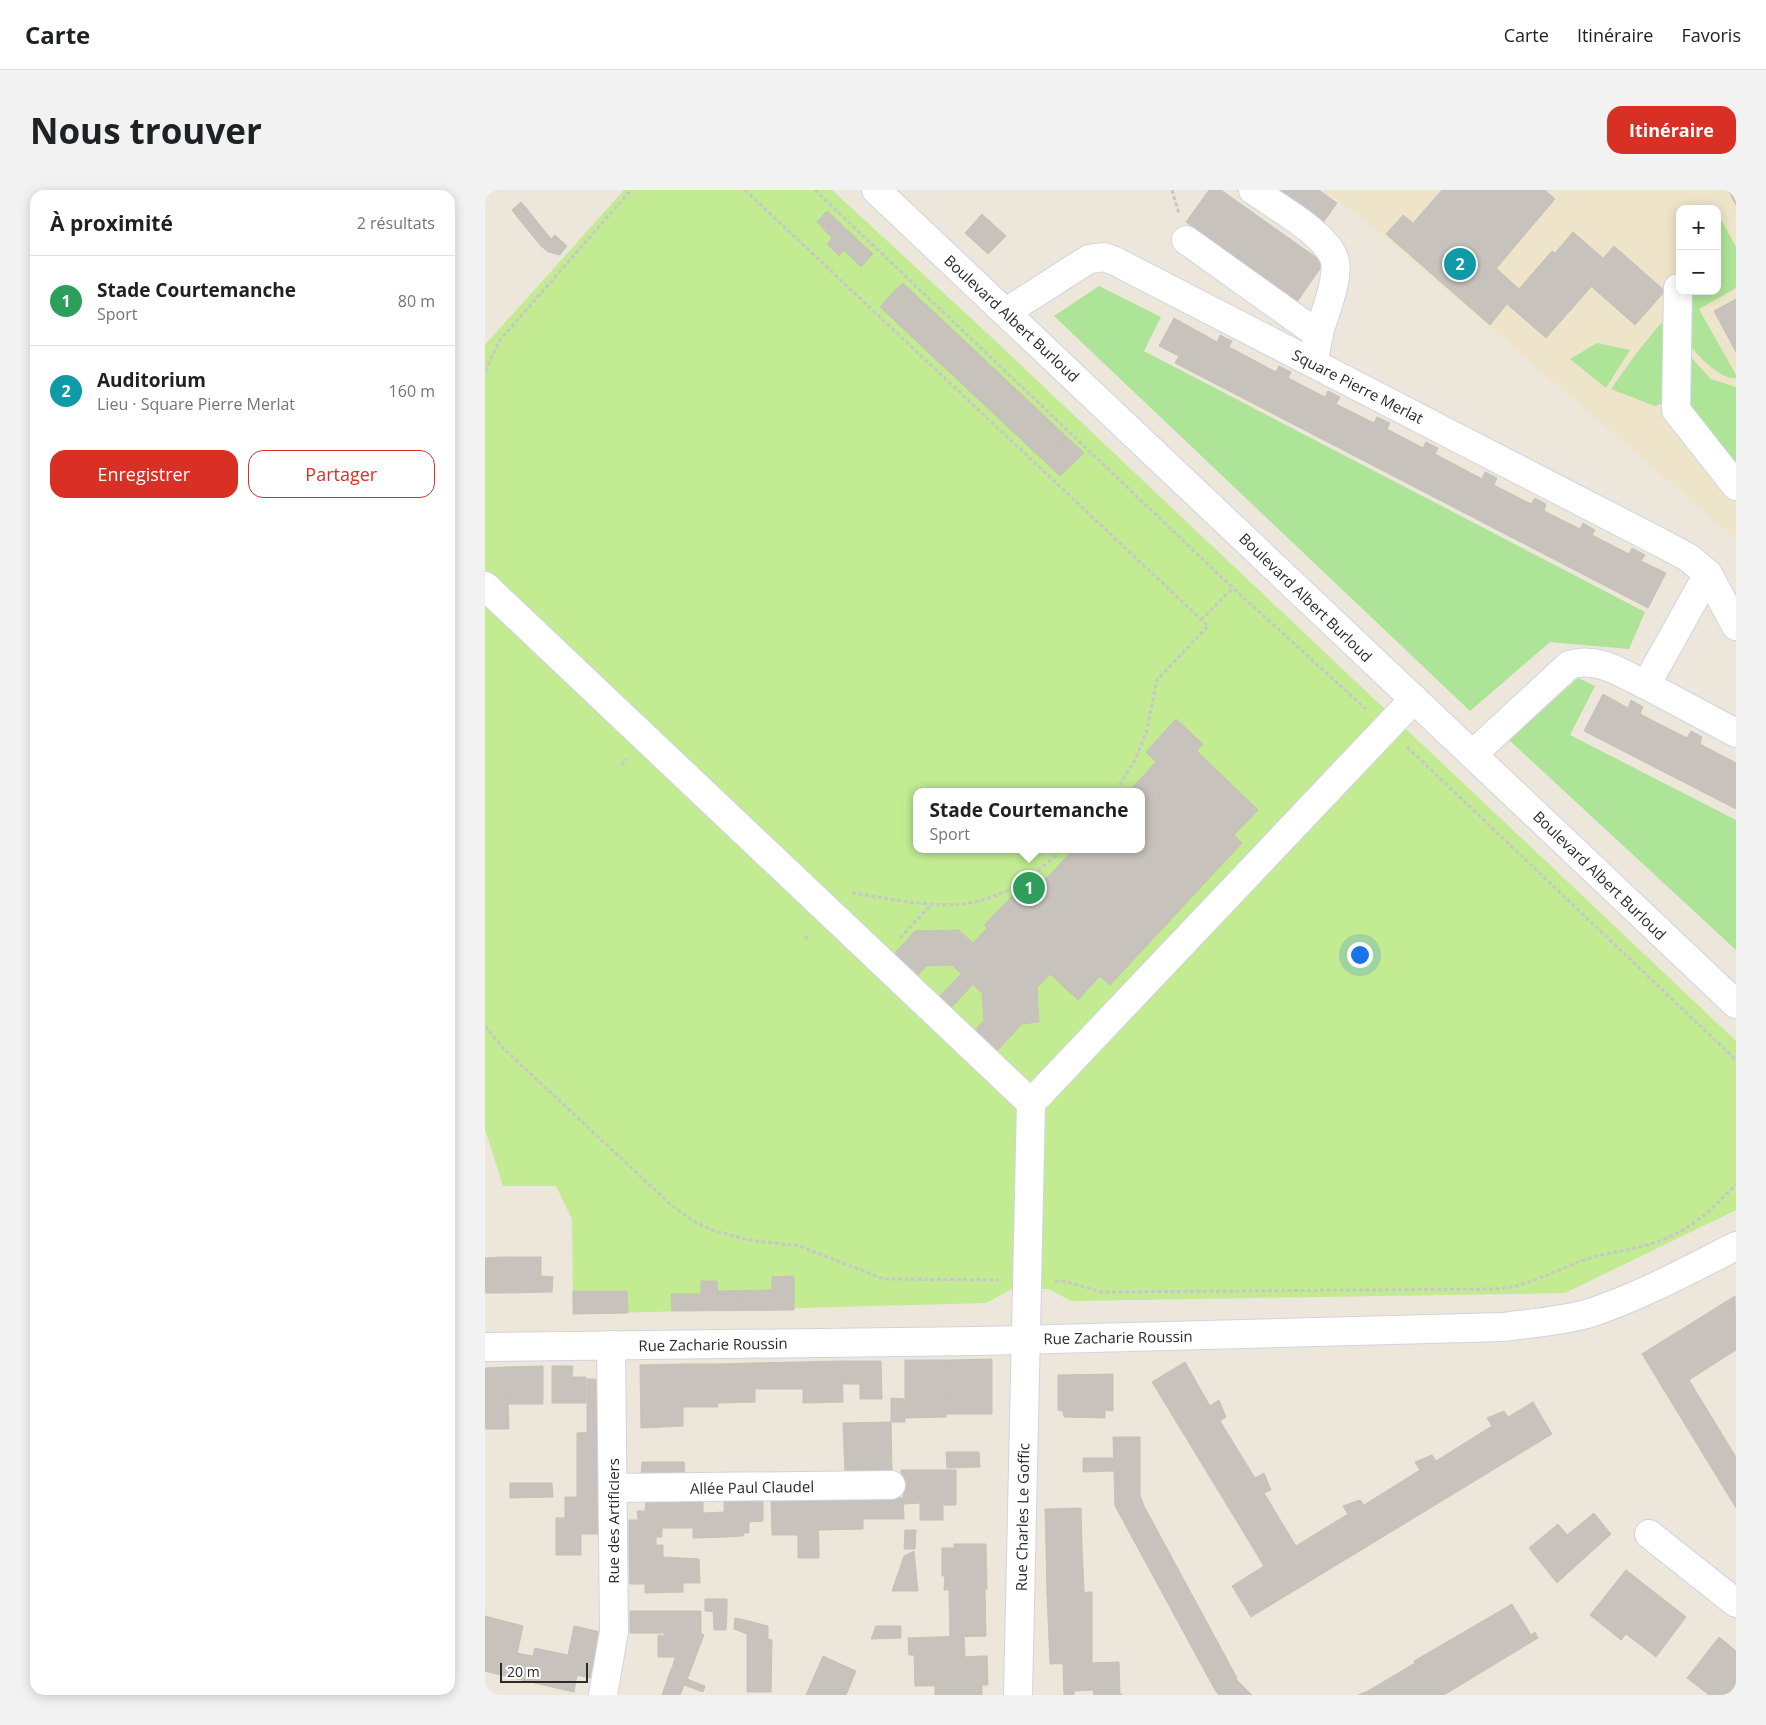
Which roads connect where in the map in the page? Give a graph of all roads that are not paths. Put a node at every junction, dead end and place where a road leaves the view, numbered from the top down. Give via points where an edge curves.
1 (876, 190) edge
2 (1253, 190) edge
3 (1186, 240) dead end
4 (1678, 295) edge
5 (1006, 312) junction
6 (1319, 335) junction
7 (1314, 363) junction
8 (1736, 486) edge
9 (1707, 574) junction
10 (485, 586) edge
11 (1736, 626) edge
12 (1646, 685) junction
13 (1414, 699) junction
14 (1736, 732) edge
15 (1473, 754) junction
16 (1736, 1004) edge
17 (1031, 1103) junction
18 (1736, 1246) edge
19 (1027, 1339) junction
20 (611, 1345) junction
21 (485, 1347) edge
22 (891, 1485) dead end
23 (613, 1488) junction
24 (1649, 1534) dead end
25 (1736, 1603) edge
26 (603, 1695) edge
27 (1018, 1695) edge

1 - 5 street, Boulevard Albert Burloud
2 - 6 street via 1319,237 1335,260 1333,286
3 - 6 street
4 - 8 street via 1676,410
5 - 7 street, Square Pierre Merlat via 1089,259 1103,257 1129,267
5 - 13 street, Boulevard Albert Burloud
6 - 7 street
7 - 9 street, Square Pierre Merlat via 1667,546 1689,558
9 - 11 street, Square Pierre Merlat
9 - 12 street
10 - 17 street
12 - 14 street
12 - 15 street via 1593,661 1569,665
13 - 15 street, Boulevard Albert Burloud
13 - 17 street
15 - 16 street, Boulevard Albert Burloud
17 - 19 street, Rue Charles Le Goffic
18 - 19 street, Rue Zacharie Roussin via 1660,1284 1591,1312 1513,1326
19 - 20 street, Rue Zacharie Roussin
19 - 27 street, Rue Charles Le Goffic
20 - 21 street, Rue Zacharie Roussin
20 - 23 street, Rue des Artificiers
22 - 23 street, Allée Paul Claudel
23 - 26 street, Rue des Artificiers via 614,1631
24 - 25 street

